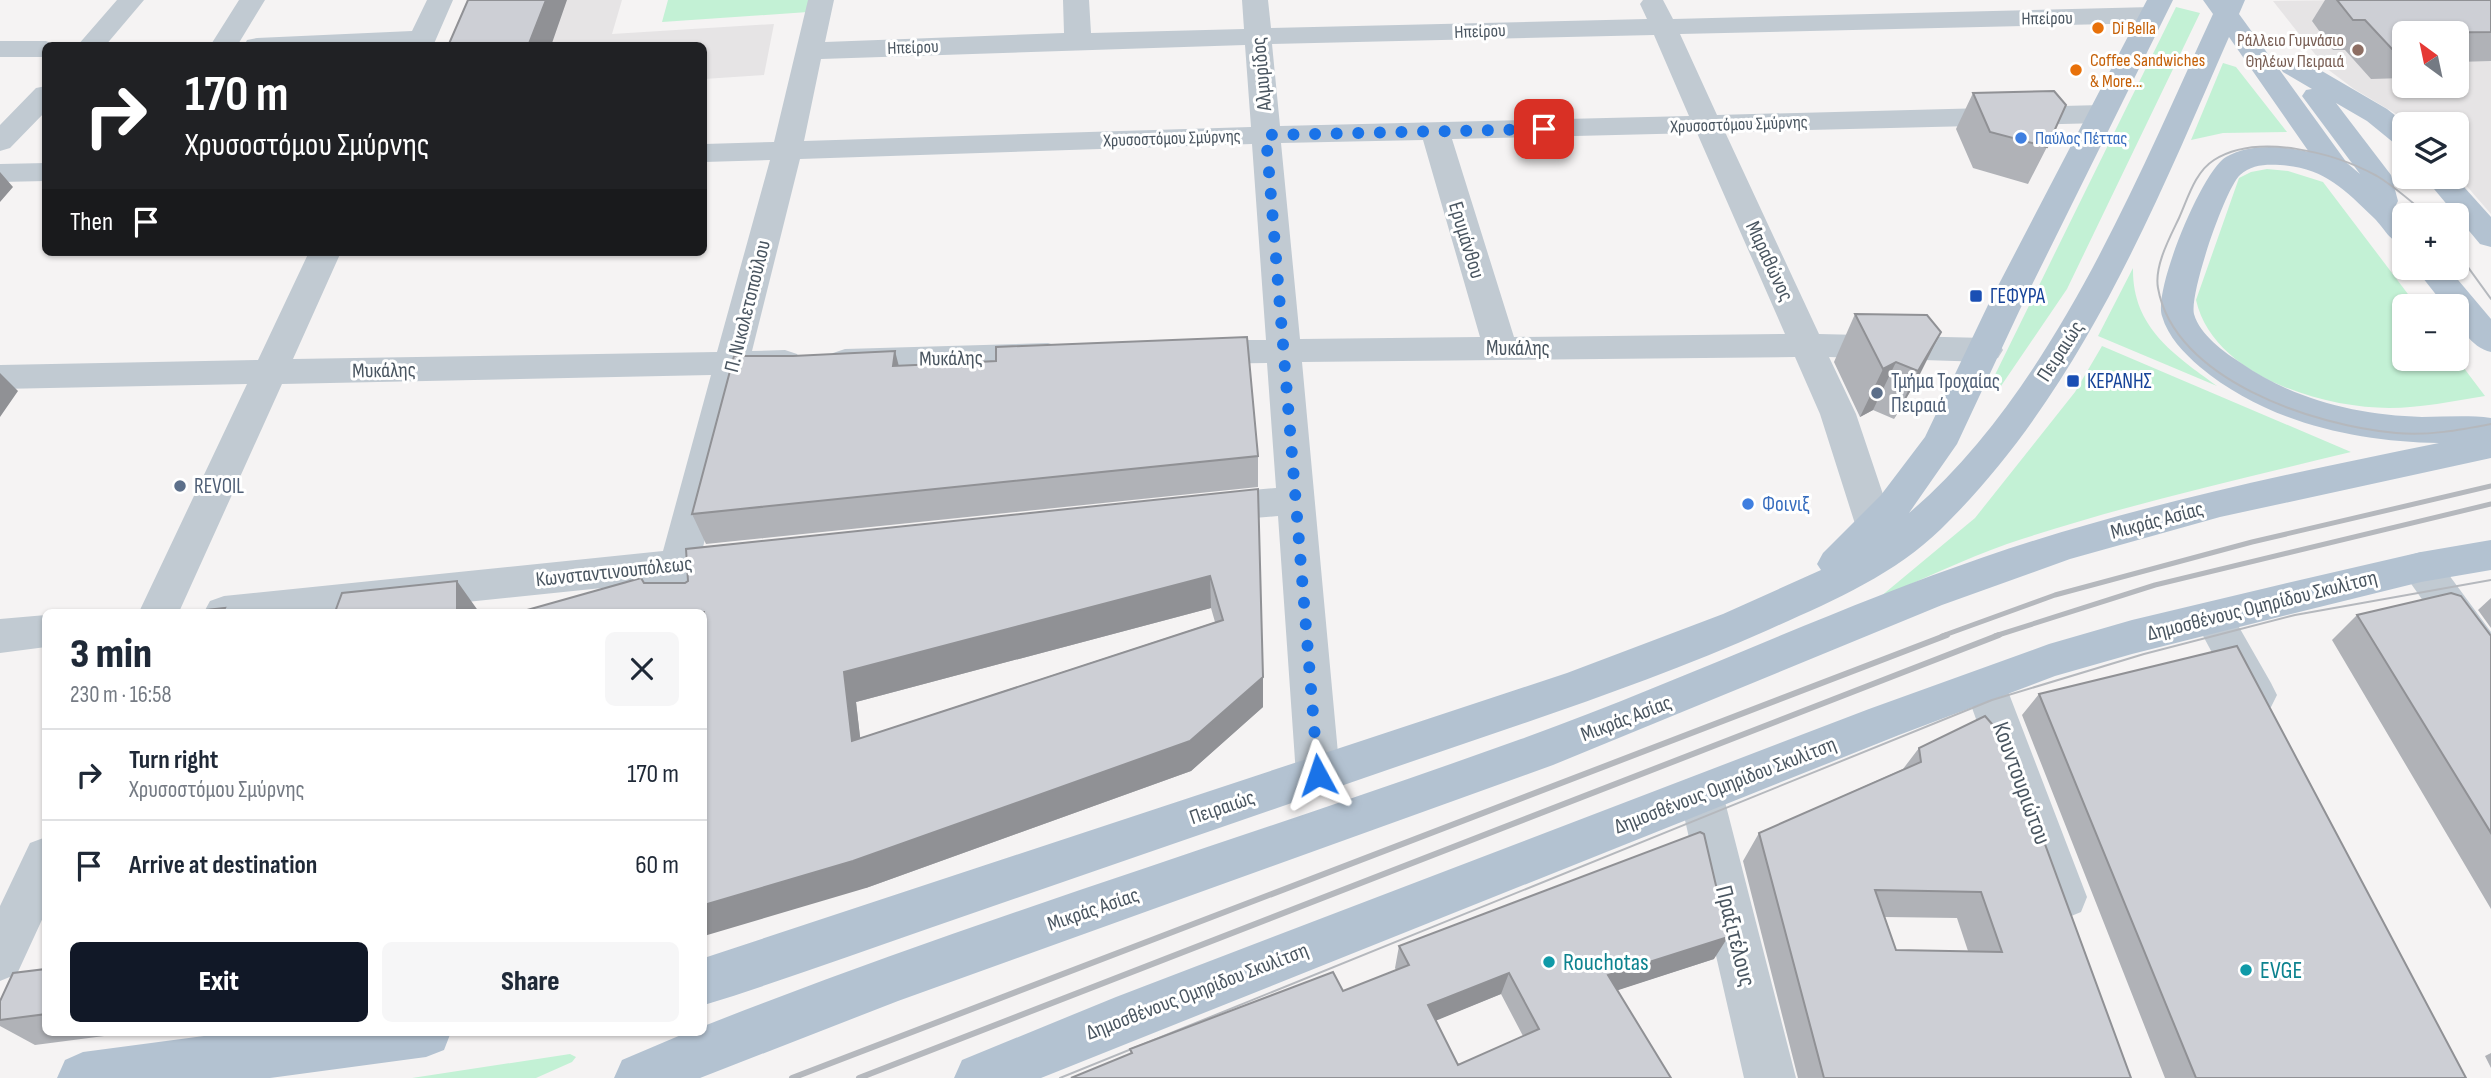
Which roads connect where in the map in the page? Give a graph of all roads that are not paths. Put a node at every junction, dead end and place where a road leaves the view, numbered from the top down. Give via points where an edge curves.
1 (131, 0) edge
2 (251, 0) edge
3 (440, 0) edge
4 (821, 0) edge
5 (1076, 0) edge
6 (1255, 0) edge
7 (2229, 4) edge
8 (2156, 8) edge
9 (1658, 13) edge
10 (1258, 37) junction
11 (1078, 41) junction
12 (94, 42) edge
13 (225, 42) edge
14 (421, 42) edge
15 (0, 49) edge
16 (42, 49) edge
17 (808, 51) junction
18 (2293, 66) junction
19 (42, 98) edge
20 (2102, 114) junction
21 (1708, 125) junction
22 (2392, 127) edge
23 (1435, 131) junction
24 (1266, 135) junction
25 (0, 142) edge
26 (787, 150) junction
27 (707, 153) edge
28 (2336, 169) junction
29 (42, 172) edge
30 (0, 173) edge
31 (2449, 189) edge
32 (2392, 217) edge
33 (2392, 221) edge
34 (2491, 237) edge
35 (323, 256) edge
36 (2441, 280) edge
37 (2491, 341) edge
38 (1809, 345) junction
39 (1500, 348) junction
40 (1283, 349) junction
41 (1986, 350) junction
42 (1159, 353) edge
43 (1077, 355) edge
44 (732, 363) junction
45 (270, 372) junction
46 (0, 377) edge
47 (2491, 430) edge
48 (2491, 445) edge
49 (1296, 500) junction
50 (1178, 511) edge
51 (1875, 527) junction
52 (774, 554) edge
53 (2491, 555) edge
54 (678, 565) junction
55 (2421, 567) junction
56 (160, 609) edge
57 (253, 609) edge
58 (681, 609) edge
59 (1776, 609) junction
60 (2214, 617) junction
61 (42, 631) edge
62 (0, 636) edge
63 (2491, 664) edge
64 (1985, 686) junction
65 (2275, 730) edge
66 (1318, 775) junction
67 (1701, 794) junction
68 (42, 868) edge
69 (2078, 934) edge
70 (0, 958) edge
71 (707, 981) edge
72 (770, 1025) junction
73 (396, 1036) edge
74 (83, 1078) edge
75 (640, 1078) edge
76 (705, 1078) edge
77 (980, 1078) edge
78 (1770, 1078) edge

1 - 12 street
2 - 13 street
3 - 14 street
4 - 17 street, Π. Νικολετοπούλου
5 - 11 street
6 - 10 street, Αλμυρίδος
7 - 18 main road
7 - 28 main road
7 - 59 main road, Πειραιώς via 2103,281 2020,411 1946,500 1894,547 1832,584
8 - 9 street, Ηπείρου
8 - 20 main road, Πειραιώς
9 - 10 street, Ηπείρου
9 - 21 street, Μαραθώνος
10 - 11 street, Ηπείρου
10 - 24 street, Αλμυρίδος
11 - 17 street, Ηπείρου
15 - 16 street
17 - 26 street, Π. Νικολετοπούλου
18 - 22 main road
18 - 32 main road via 2375,175
19 - 25 street
20 - 21 street, Χρυσοστόμου Σμύρνης
20 - 41 main road, Πειραιώς
21 - 23 street, Χρυσοστόμου Σμύρνης
21 - 38 street, Μαραθώνος
23 - 24 street, Χρυσοστόμου Σμύρνης
23 - 39 street, Ερυμάνθου
24 - 26 street, Χρυσοστόμου Σμύρνης
24 - 40 street, Αλμυρίδος
26 - 27 street, Χρυσοστόμου Σμύρνης
26 - 44 street, Π. Νικολετοπούλου
28 - 33 main road
28 - 47 main road via 2272,156 2249,158 2228,169 2175,299 2182,328 2226,371 2258,390 2317,413 2398,428
29 - 30 street
31 - 34 main road
35 - 45 street
36 - 37 main road
38 - 39 street, Μυκάλης
38 - 41 street, Μυκάλης
38 - 51 street, Μαραθώνος via 1838,414
39 - 40 street, Μυκάλης
40 - 42 street, Μυκάλης
40 - 49 street, Αλμυρίδος
41 - 51 main road, Πειραιώς via 1939,444
43 - 44 street, Μυκάλης
44 - 45 street, Μυκάλης
44 - 54 street, Π. Νικολετοπούλου
45 - 46 street, Μυκάλης
45 - 56 street
48 - 72 main road, Μικράς Ασίας via 2240,499 2061,547 1972,577 1645,712
49 - 50 street
49 - 66 street, Αλμυρίδος
51 - 59 main road, Πειραιώς via 1823,576
52 - 54 street, Κωνσταντινουπόλεως
53 - 55 main road, Δημοσθένους Ομηρίδου Σκυλίτση
54 - 57 street, Κωνσταντινουπόλεως
54 - 58 street, Π. Νικολετοπούλου
55 - 60 main road, Δημοσθένους Ομηρίδου Σκυλίτση
55 - 63 street
59 - 66 main road, Πειραιώς via 1677,651
60 - 64 main road, Δημοσθένους Ομηρίδου Σκυλίτση via 2049,661
60 - 65 street
61 - 62 street
64 - 67 main road, Δημοσθένους Ομηρίδου Σκυλίτση
64 - 69 street, Κουντουριώτου
66 - 71 main road, Πειραιώς
67 - 77 main road, Δημοσθένους Ομηρίδου Σκυλίτση
67 - 78 street, Πραξιτέλους
68 - 70 street
72 - 75 main road
72 - 76 main road via 741,1044
73 - 74 main road

